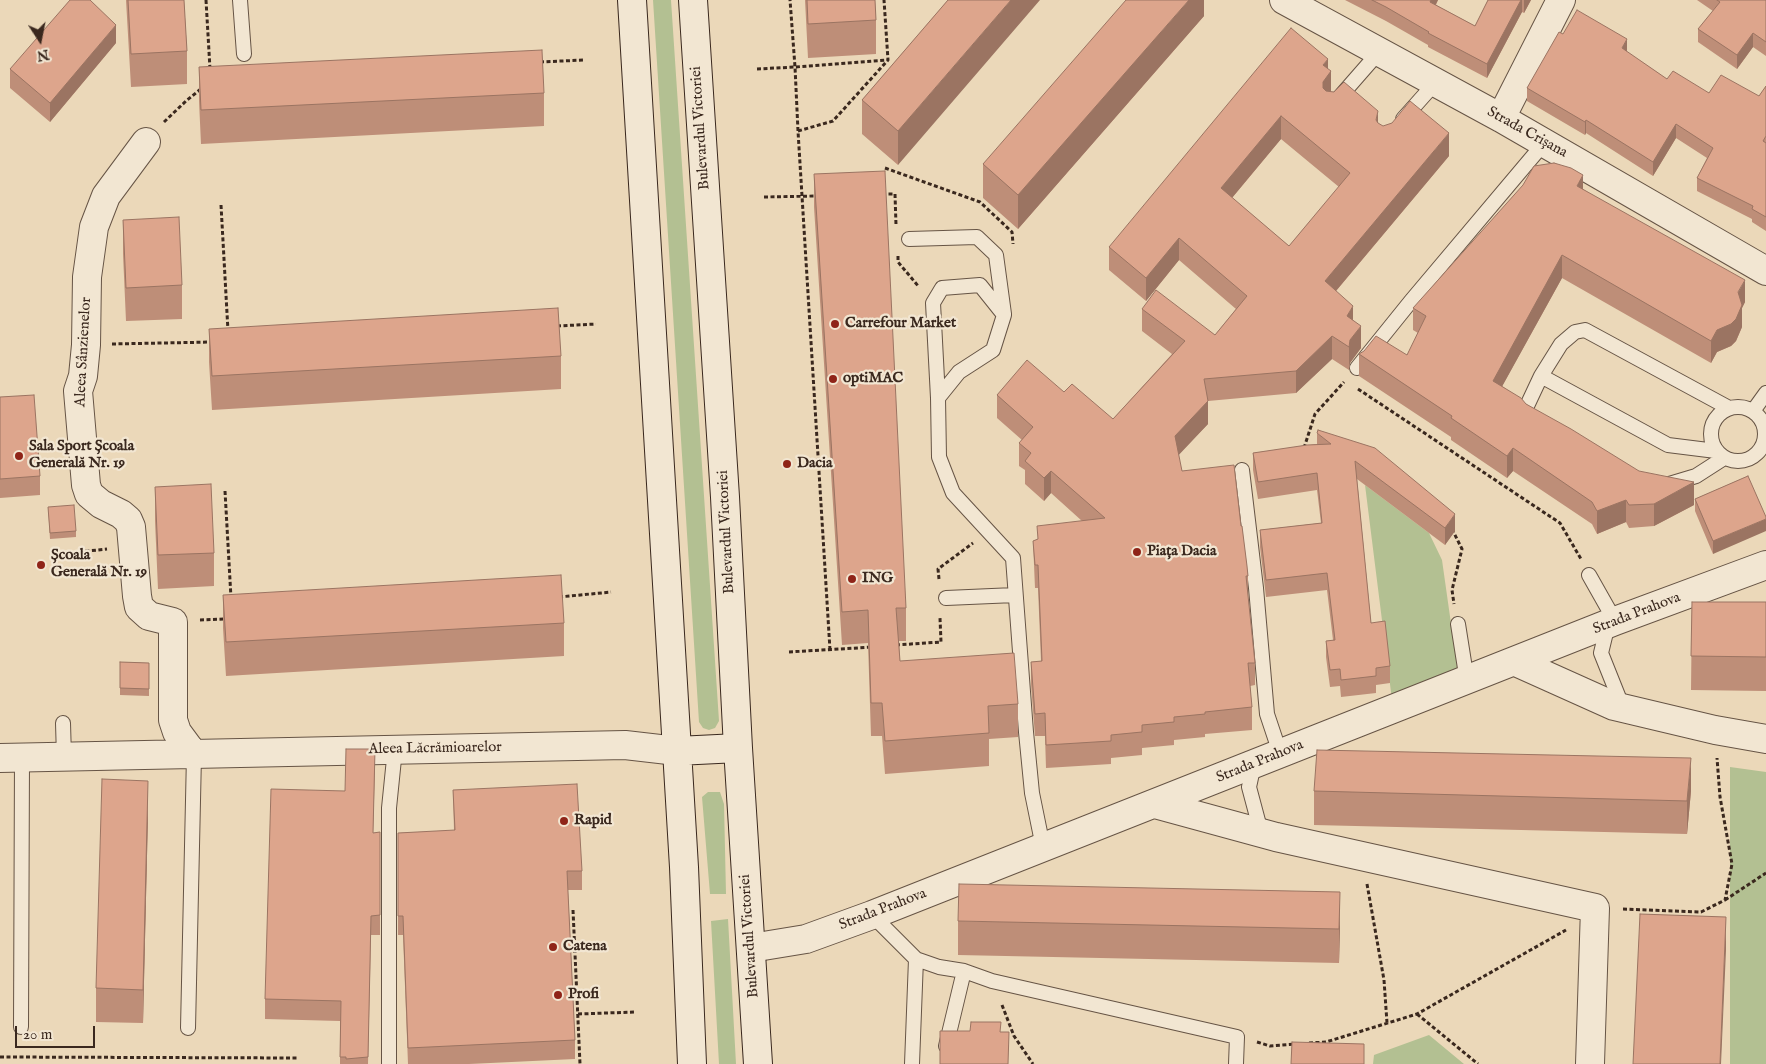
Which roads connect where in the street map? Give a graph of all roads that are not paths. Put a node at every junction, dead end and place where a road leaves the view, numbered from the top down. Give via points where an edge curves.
1 (240, 0) edge
2 (632, 0) edge
3 (693, 0) edge
4 (1284, 0) edge
5 (1561, 0) edge
6 (1379, 52) junction
7 (244, 54) dead end
8 (1436, 82) junction
9 (1331, 107) edge
10 (1501, 118) junction
11 (1397, 126) edge
12 (146, 142) road end
13 (1545, 142) junction
14 (903, 236) road end
15 (1766, 271) edge
16 (1004, 315) junction
17 (1357, 368) dead end
18 (1541, 376) junction
19 (1766, 393) edge
20 (938, 398) junction
21 (1729, 408) junction
22 (1753, 411) junction
23 (1546, 428) edge
24 (1720, 454) junction
25 (1242, 470) dead end
26 (1653, 485) edge
27 (1766, 565) edge
28 (1590, 575) road end
29 (943, 593) road end
30 (1015, 595) junction
31 (1612, 623) junction
32 (1458, 624) road end
33 (1516, 662) junction
34 (1467, 681) junction
35 (1624, 709) junction
36 (63, 723) dead end
37 (1766, 739) edge
38 (738, 748) junction
39 (395, 749) junction
40 (677, 751) junction
41 (1282, 752) junction
42 (194, 755) junction
43 (64, 757) junction
44 (11, 758) edge
45 (1254, 764) junction
46 (1155, 804) junction
47 (1261, 832) junction
48 (1043, 847) junction
49 (872, 915) junction
50 (751, 948) junction
51 (916, 959) junction
52 (964, 971) junction
53 (21, 1027) dead end
54 (188, 1028) dead end
55 (946, 1046) edge
56 (389, 1064) edge
57 (692, 1064) edge
58 (758, 1064) edge
59 (912, 1064) edge
60 (1236, 1064) edge
61 (1590, 1064) edge

1 - 7 lane
2 - 40 street
3 - 38 street, Bulevardul Victoriei
4 - 6 street, Strada Crișana
5 - 10 street
6 - 8 street, Strada Crișana
6 - 9 lane
8 - 10 street, Strada Crișana
8 - 11 lane
10 - 13 street, Strada Crișana
12 - 42 street, Aleea Sânzienelor via 106,196 94,227 87,278 83,376 78,391 86,485 89,494 128,520 139,607 149,616 173,622 174,720 177,732
13 - 15 street, Strada Crișana
13 - 17 lane
14 - 16 lane via 977,237 996,256
16 - 20 lane via 993,350 959,372
16 - 20 lane via 980,286 942,288 933,303
18 - 21 lane via 1560,344 1575,332 1585,330
18 - 23 lane via 1526,408 1530,419
18 - 24 lane via 1668,445
19 - 22 lane
20 - 30 lane via 939,457 953,493 1013,558
21 - 22 lane via 1744,407
21 - 24 lane via 1721,412 1711,428 1711,439
22 - 24 lane via 1766,429 1764,445 1759,452 1739,462
24 - 26 lane via 1696,476 1672,484
25 - 41 lane via 1267,714
27 - 31 street, Strada Prahova
28 - 31 lane
29 - 30 lane
30 - 48 lane via 1032,792
31 - 33 street, Strada Prahova
31 - 35 lane via 1601,653
32 - 34 lane
33 - 34 street, Strada Prahova
33 - 35 street
34 - 41 street, Strada Prahova
35 - 37 street
36 - 43 lane
38 - 40 street, Aleea Lăcrămioarelor
38 - 50 street, Bulevardul Victoriei
39 - 40 street, Aleea Lăcrămioarelor via 625,745
39 - 42 street, Aleea Lăcrămioarelor
39 - 56 lane via 388,808
40 - 57 street
41 - 45 street, Strada Prahova
42 - 43 street, Aleea Lăcrămioarelor
42 - 54 lane
43 - 44 street, Aleea Lăcrămioarelor
44 - 53 lane
45 - 46 street, Strada Prahova
45 - 47 lane via 1248,787
46 - 47 street
46 - 48 street, Strada Prahova
47 - 61 street via 1586,906
48 - 49 street, Strada Prahova
49 - 50 street, Strada Prahova via 806,939
49 - 51 lane
50 - 58 street, Bulevardul Victoriei
51 - 52 lane
51 - 59 lane
52 - 55 lane
52 - 60 lane via 992,981 1237,1037

